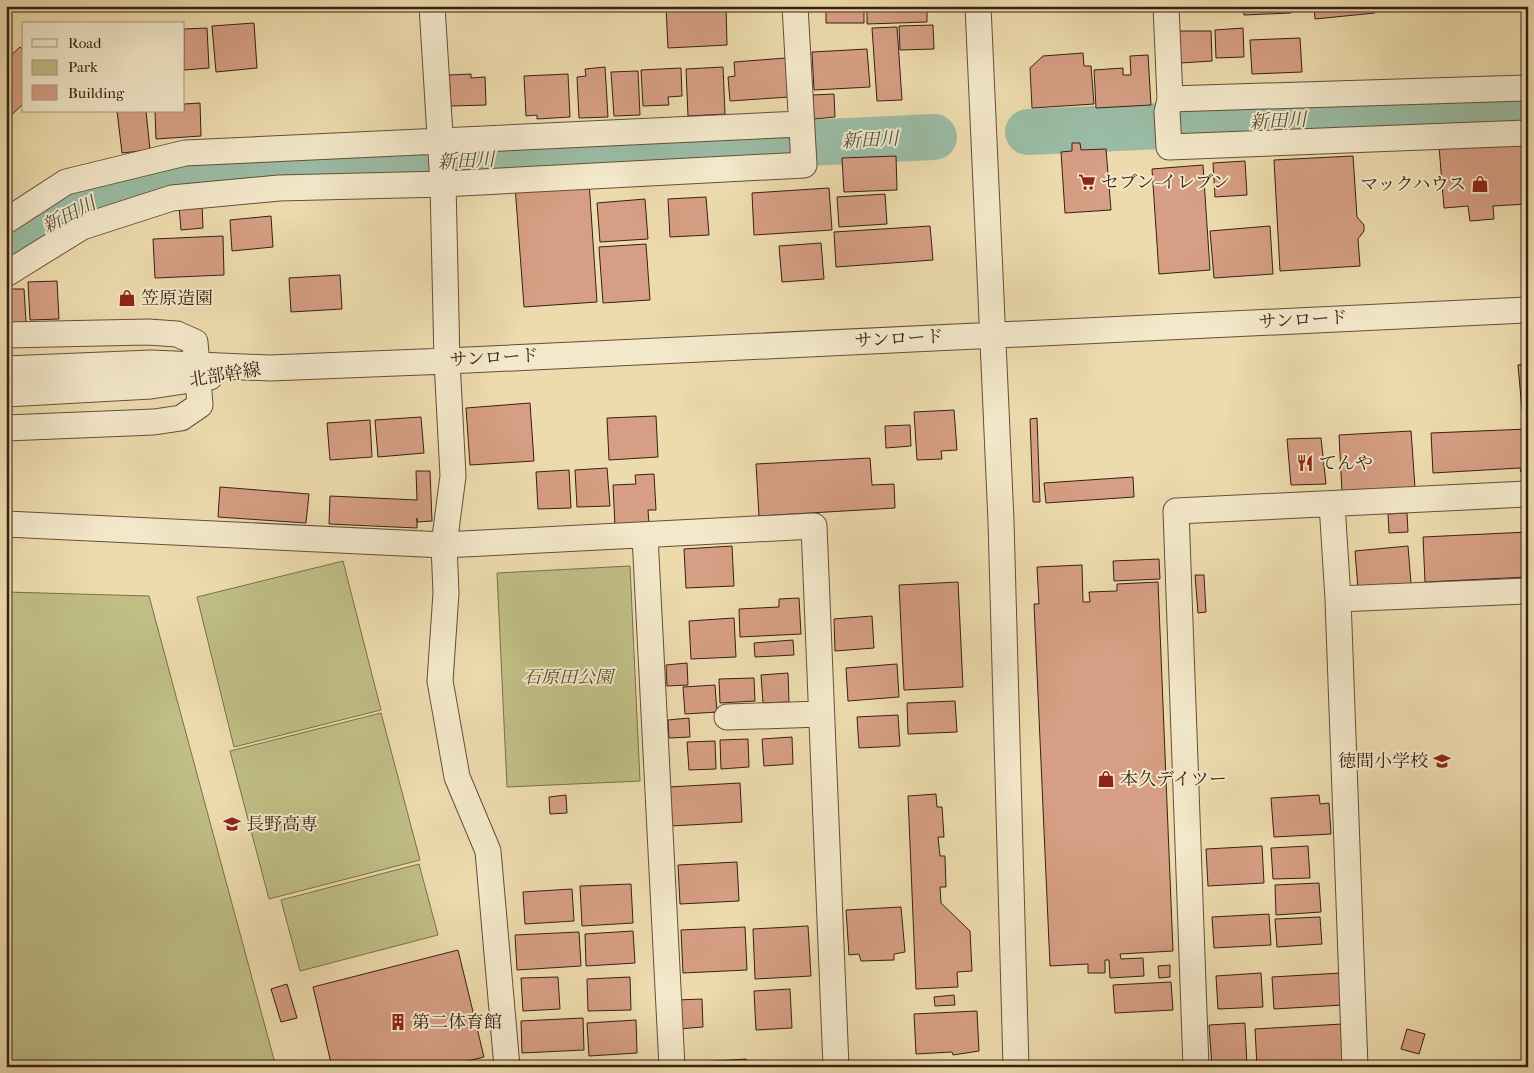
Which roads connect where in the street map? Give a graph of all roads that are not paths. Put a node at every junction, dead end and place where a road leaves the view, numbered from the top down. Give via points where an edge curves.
1 (432, 6) edge
2 (794, 6) edge
3 (978, 6) edge
4 (1166, 6) edge
5 (1528, 88) edge
6 (1168, 106) junction
7 (1528, 133) edge
8 (801, 138) junction
9 (441, 162) junction
10 (6, 221) edge
11 (6, 274) edge
12 (1528, 310) edge
13 (6, 335) edge
14 (991, 335) junction
15 (447, 361) junction
16 (270, 368) joint
17 (6, 369) edge
18 (197, 372) junction
19 (6, 394) edge
20 (6, 428) edge
21 (1528, 494) edge
22 (1332, 504) junction
23 (6, 524) edge
24 (645, 536) junction
25 (444, 546) junction
26 (1528, 591) edge
27 (1338, 599) junction
28 (821, 714) junction
29 (727, 717) dead end
30 (507, 1067) edge
31 (672, 1067) edge
32 (836, 1067) edge
33 (1016, 1067) edge
34 (1196, 1067) edge
35 (1355, 1067) edge

1 - 9 street
2 - 8 street
3 - 14 street
4 - 6 street
5 - 6 street
6 - 7 street via 1169,147
8 - 9 street
8 - 9 street via 804,165
9 - 10 street via 185,153 66,182
9 - 11 street via 279,188 172,198 82,228
9 - 15 street
12 - 14 street, サンロード
13 - 18 street via 178,334 195,342
14 - 15 street, サンロード
14 - 33 street via 1001,521
15 - 16 street, サンロード
15 - 25 street via 453,476
16 - 18 street, 北部幹線
17 - 18 street, 北部幹線 via 151,363
18 - 19 street, 北部幹線 via 151,386
18 - 20 street via 200,406 181,418
21 - 22 street
22 - 27 street
22 - 34 street via 1176,511
23 - 25 street
24 - 25 street
24 - 28 street via 814,526
24 - 31 street
25 - 30 street via 446,594 440,681 457,777 488,851
26 - 27 street
27 - 35 street
28 - 29 street
28 - 32 street

